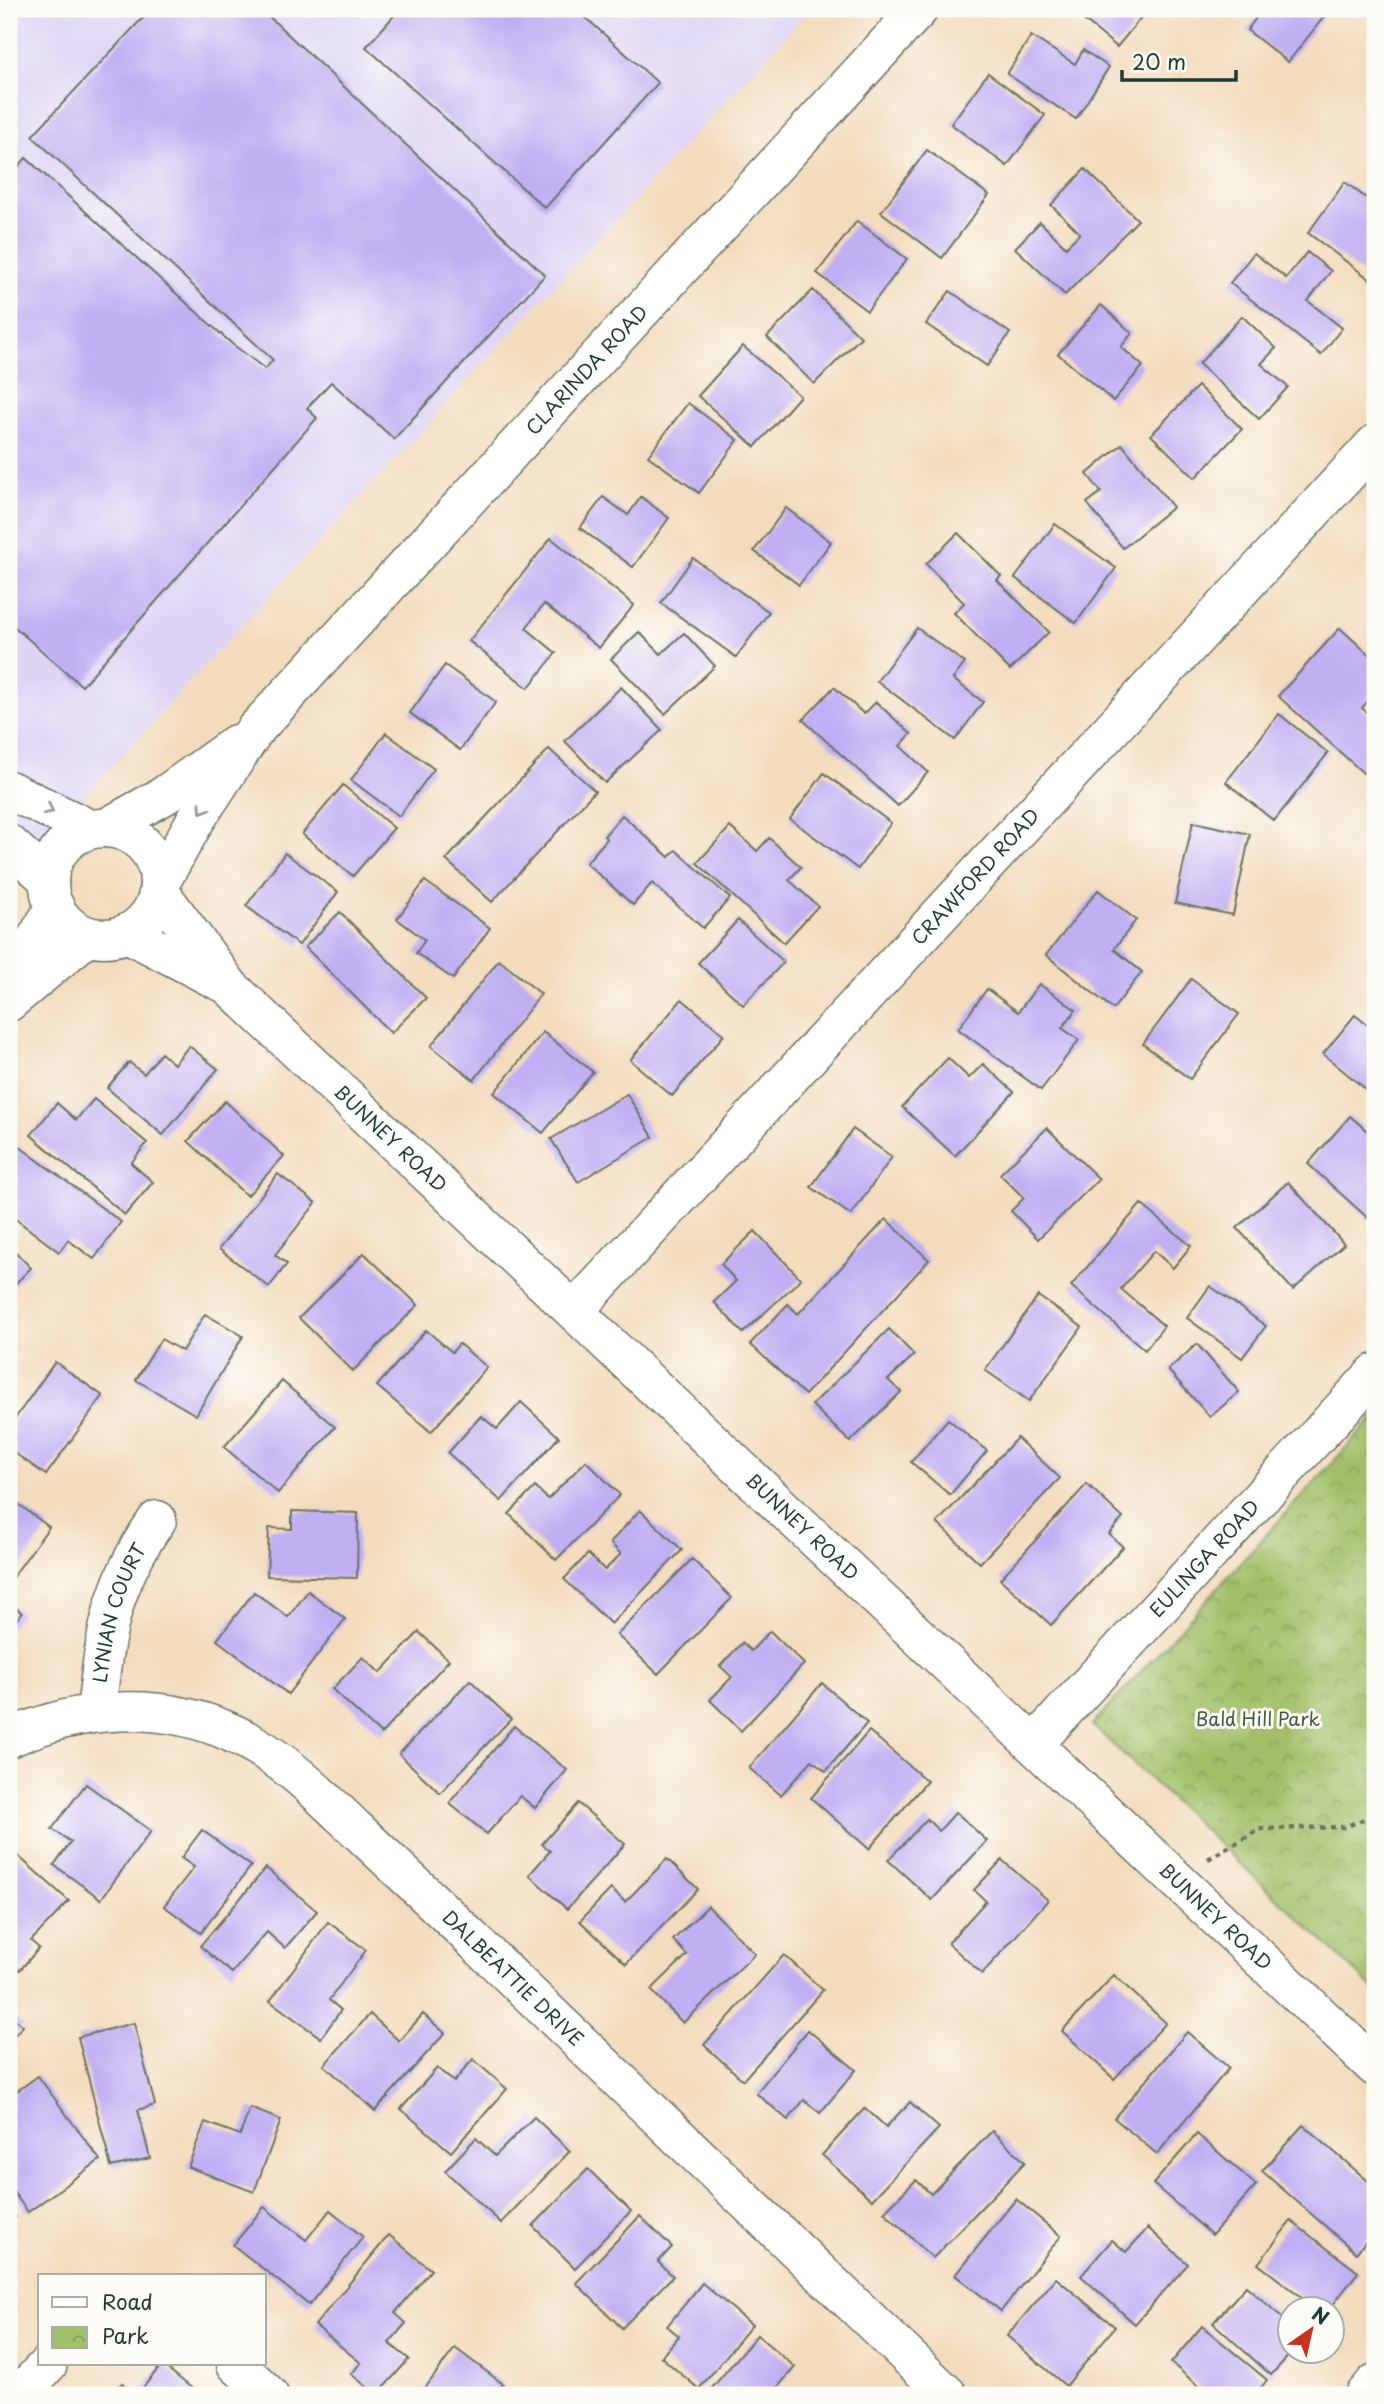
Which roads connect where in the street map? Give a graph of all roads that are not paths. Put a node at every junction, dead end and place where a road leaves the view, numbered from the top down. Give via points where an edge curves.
1 (919, 9) edge
2 (1375, 444) edge
3 (254, 731) junction
4 (9, 790) edge
5 (98, 829) junction
6 (9, 844) edge
7 (159, 888) junction
8 (52, 894) junction
9 (127, 933) junction
10 (88, 936) junction
11 (9, 984) edge
12 (230, 987) junction
13 (9, 1002) edge
14 (575, 1311) junction
15 (1375, 1373) edge
16 (157, 1520) dead end
17 (96, 1712) junction
18 (9, 1738) edge
19 (1034, 1744) junction
20 (1375, 2067) edge
21 (46, 2366) edge
22 (238, 2366) edge
23 (1375, 2383) edge
24 (19, 2395) edge
25 (269, 2395) edge
26 (948, 2395) edge
27 (1365, 2395) edge

1 - 3 street, CLARINDA ROAD
2 - 14 street, CRAWFORD ROAD
3 - 5 street, CLARINDA ROAD via 165,795
3 -> 7 street, CLARINDA ROAD via 195,821
4 -> 5 street
5 - 7 street via 123,831 138,839 157,868
5 - 8 street via 74,836 61,848 52,863
6 - 8 street
7 - 9 street via 153,908
7 - 12 street, BUNNEY ROAD
8 - 10 street via 63,919
8 - 11 street
9 - 10 street
9 - 12 street, BUNNEY ROAD
10 - 13 street
12 - 14 street, BUNNEY ROAD
14 - 19 street, BUNNEY ROAD
15 - 19 street, EULINGA ROAD
16 - 17 street, LYNIAN COURT via 115,1597
17 - 18 street, DALBEATTIE DRIVE
17 - 26 street, DALBEATTIE DRIVE via 147,1712 203,1722 283,1763
19 - 20 street, BUNNEY ROAD
21 - 24 street
22 - 25 street
23 - 27 street

